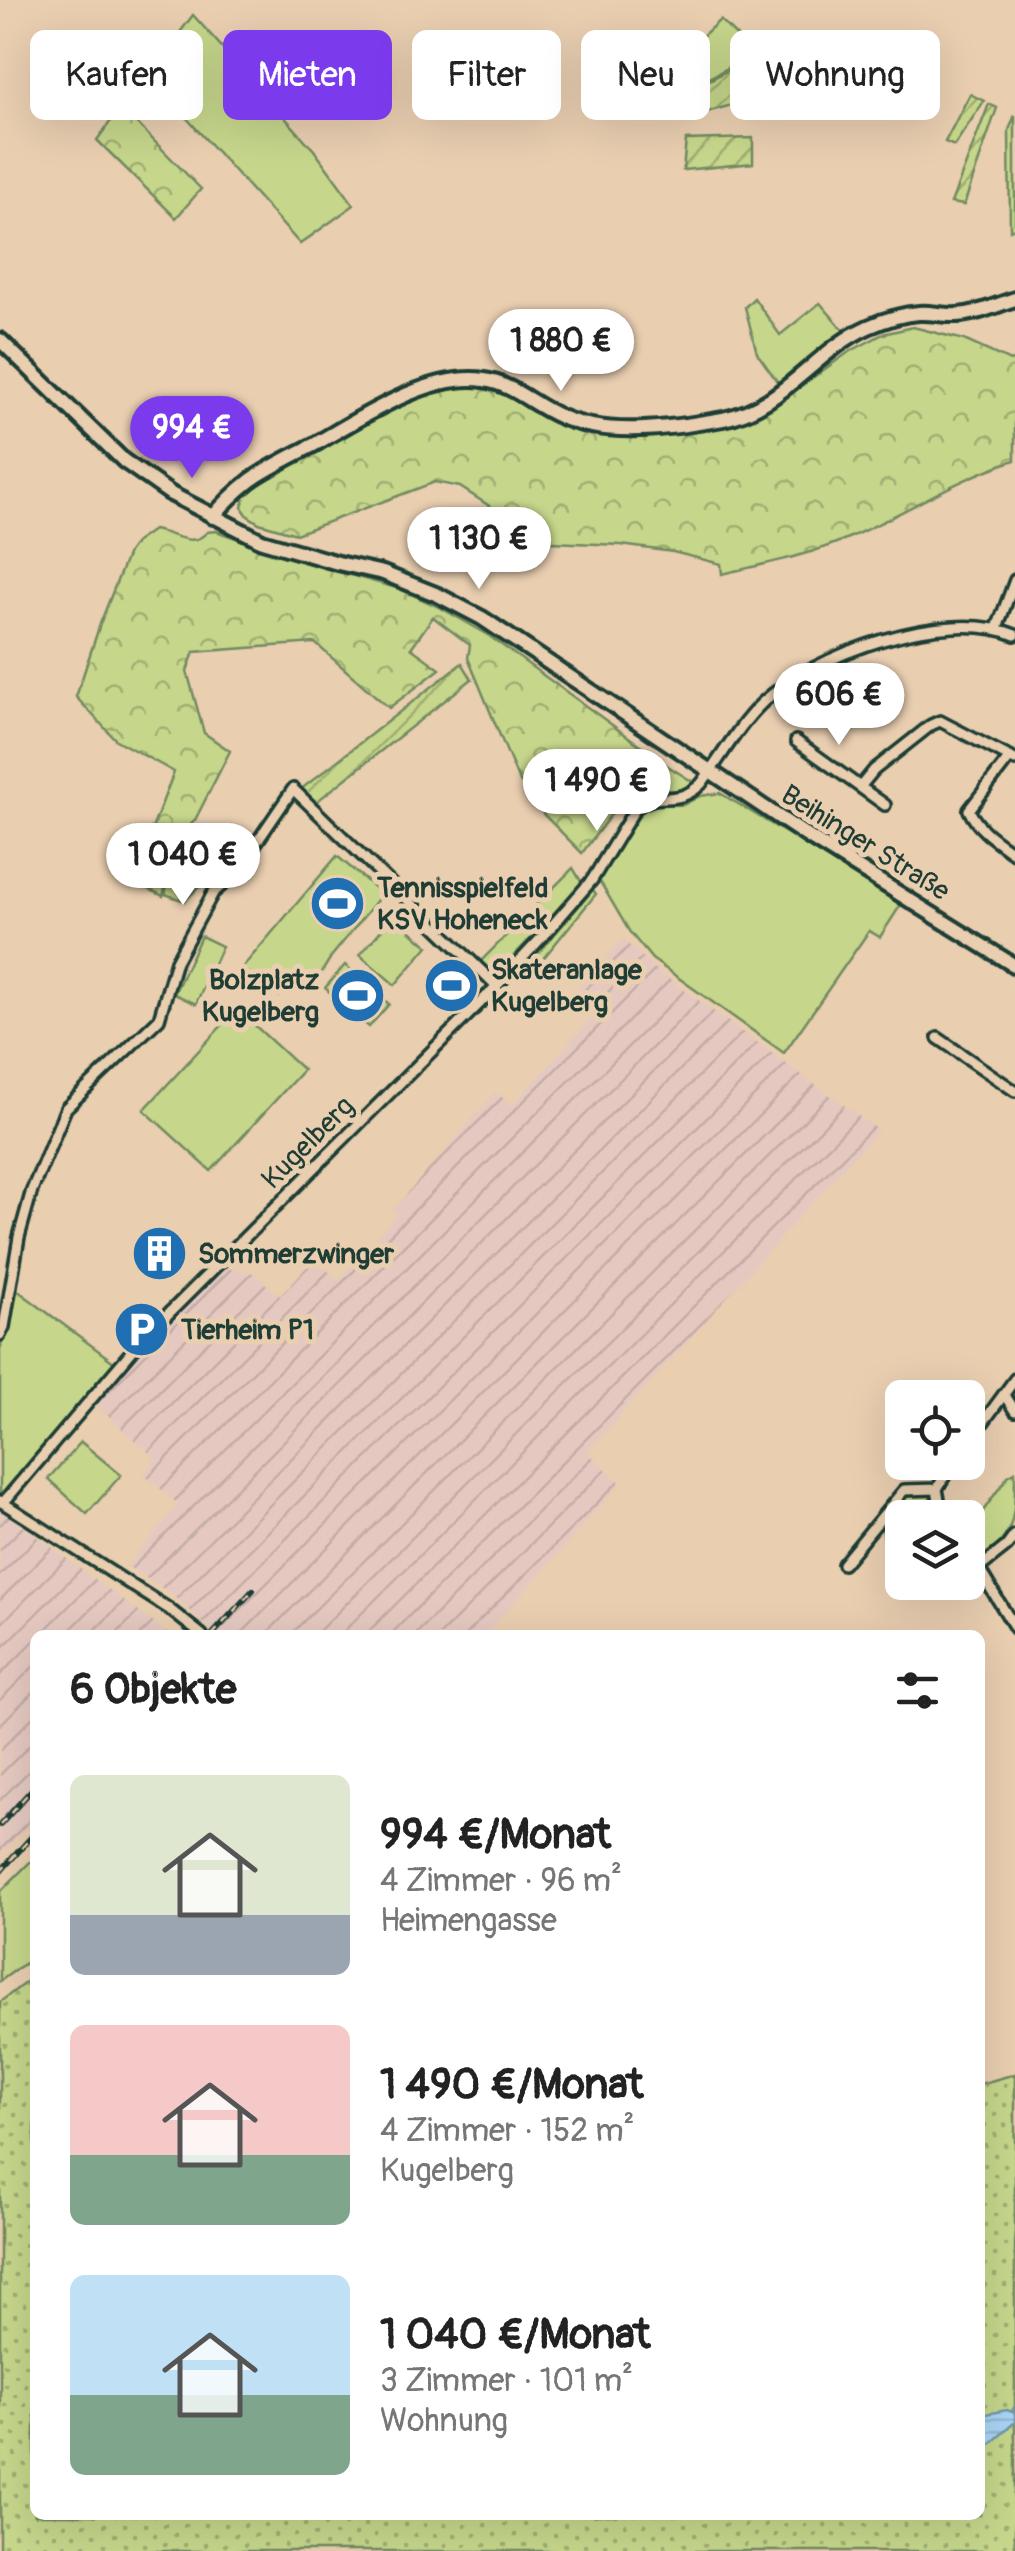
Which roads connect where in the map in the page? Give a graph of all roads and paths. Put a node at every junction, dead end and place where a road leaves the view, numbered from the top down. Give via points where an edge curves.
1 (1015, 299) edge
2 (0, 340) edge
3 (213, 517) junction
4 (1015, 580) edge
5 (997, 628) junction
6 (1015, 635) edge
7 (796, 741) dead end
8 (1012, 758) edge
9 (710, 772) junction
10 (860, 786) junction
11 (884, 805) dead end
12 (1015, 854) edge
13 (1015, 966) edge
14 (496, 986) junction
15 (938, 1038) dead end
16 (1015, 1091) edge
17 (0, 1335) edge
18 (1015, 1380) edge
19 (1004, 1394) junction
20 (1015, 1411) edge
21 (985, 1420) edge
22 (942, 1480) edge
23 (937, 1489) junction
24 (939, 1500) edge
25 (2, 1502) edge
26 (1015, 1535) edge
27 (842, 1564) dead end
28 (985, 1564) edge
29 (985, 1581) edge
30 (1014, 1625) edge
31 (195, 1630) edge

1 - 3 main road via 978,312 918,313 866,327 759,406 690,424 584,425 480,379 417,391 265,472
2 - 3 main road, Beihinger Straße via 124,460
3 - 9 main road, Beihinger Straße via 262,541 438,595
4 - 5 street
5 - 6 street
5 - 9 street via 922,632 840,654 760,706
7 - 10 street
8 - 10 street via 940,721
8 - 12 street via 969,810 985,833
9 - 13 main road, Beihinger Straße
9 - 14 street, Kugelberg via 681,798 644,800 592,880
10 - 11 street
14 - 17 street via 293,789 234,874 213,893 176,962 159,1019 66,1108 32,1190
14 - 25 street, Kugelberg via 138,1344
15 - 16 street
18 - 19 street
19 - 20 street
19 - 21 street
22 - 23 street
23 - 24 street
23 - 27 street via 904,1490
25 - 31 street, Kugelberg
26 - 28 street
29 - 30 street

